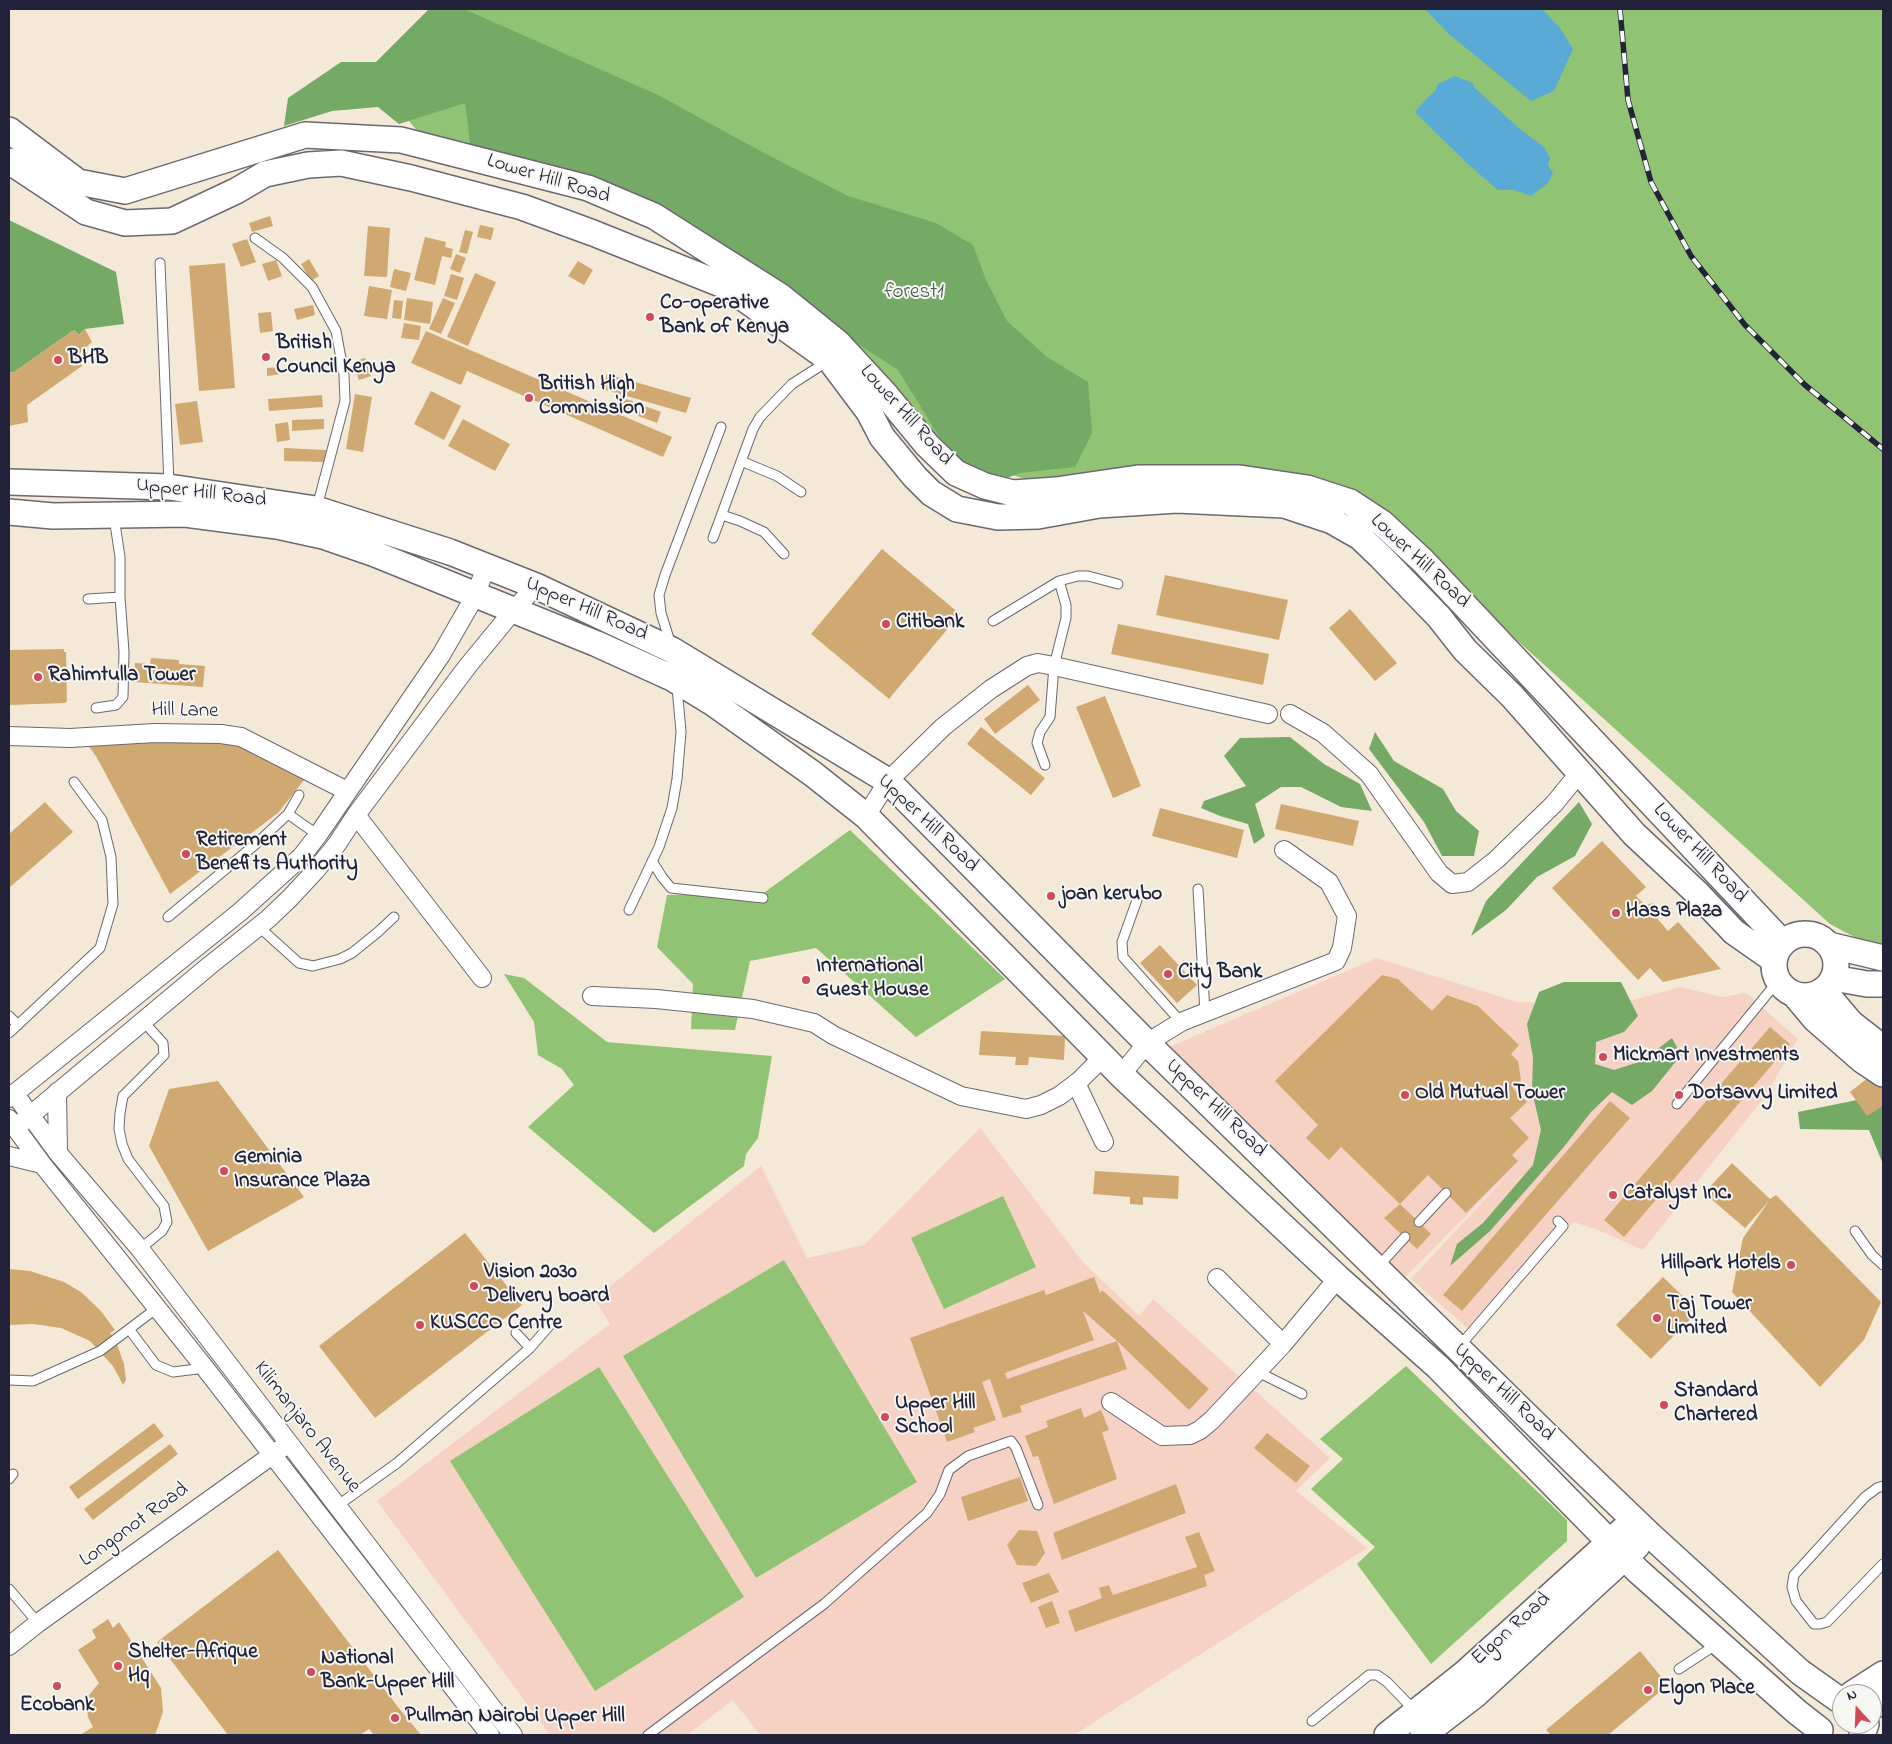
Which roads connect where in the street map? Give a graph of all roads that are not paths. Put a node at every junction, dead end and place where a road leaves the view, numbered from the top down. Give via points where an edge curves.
1 (9, 130) edge
2 (9, 161) edge
3 (255, 238) dead end
4 (160, 263) dead end
5 (830, 360) junction
6 (721, 426) dead end
7 (741, 461) junction
8 (9, 482) edge
9 (169, 487) junction
10 (801, 492) dead end
11 (316, 509) junction
12 (9, 512) edge
13 (114, 514) junction
14 (722, 515) junction
15 (714, 538) dead end
16 (784, 554) dead end
17 (486, 567) junction
18 (1059, 581) junction
19 (1118, 584) dead end
20 (536, 586) junction
21 (475, 596) junction
22 (120, 597) junction
23 (88, 599) dead end
24 (513, 611) junction
25 (993, 620) dead end
26 (672, 650) junction
27 (1054, 666) junction
28 (672, 678) junction
29 (96, 708) dead end
30 (1268, 714) dead end
31 (1290, 714) dead end
32 (9, 736) edge
33 (1045, 765) dead end
34 (1580, 772) junction
35 (888, 781) junction
36 (74, 782) dead end
37 (347, 790) junction
38 (299, 795) dead end
39 (288, 814) junction
40 (356, 815) junction
41 (866, 816) junction
42 (318, 835) junction
43 (1284, 850) dead end
44 (652, 861) junction
45 (1198, 889) dead end
46 (763, 898) dead end
47 (1137, 900) dead end
48 (629, 910) dead end
49 (394, 917) dead end
50 (168, 918) dead end
51 (258, 926) junction
52 (1041, 936) junction
53 (1829, 945) junction
54 (1883, 958) edge
55 (1014, 966) junction
56 (1782, 969) junction
57 (482, 978) dead end
58 (1828, 984) junction
59 (1883, 984) edge
60 (592, 996) dead end
61 (1205, 1013) junction
62 (9, 1016) edge
63 (143, 1021) junction
64 (1181, 1022) junction
65 (18, 1025) junction
66 (9, 1033) edge
67 (1147, 1043) junction
68 (1883, 1048) edge
69 (1103, 1057) junction
70 (1883, 1074) edge
71 (1121, 1075) junction
72 (1076, 1083) junction
73 (57, 1092) junction
74 (11, 1096) edge
75 (1677, 1104) dead end
76 (30, 1117) junction
77 (11, 1126) edge
78 (1104, 1142) dead end
79 (58, 1153) junction
80 (9, 1156) edge
81 (42, 1164) junction
82 (1446, 1193) dead end
83 (1558, 1221) dead end
84 (1418, 1222) dead end
85 (1855, 1230) dead end
86 (1405, 1237) dead end
87 (140, 1250) junction
88 (1883, 1265) edge
89 (1376, 1268) junction
90 (1217, 1278) dead end
91 (1338, 1278) junction
92 (157, 1308) junction
93 (550, 1324) dead end
94 (129, 1329) junction
95 (516, 1334) dead end
96 (1283, 1344) junction
97 (530, 1348) junction
98 (1458, 1348) junction
99 (204, 1368) junction
100 (1258, 1372) junction
101 (9, 1380) edge
102 (1302, 1394) dead end
103 (1111, 1402) dead end
104 (288, 1443) junction
105 (272, 1455) junction
106 (1883, 1486) edge
107 (1038, 1505) dead end
108 (337, 1506) junction
109 (1643, 1528) junction
110 (1618, 1549) junction
111 (1883, 1564) edge
112 (9, 1589) edge
113 (38, 1623) junction
114 (1719, 1643) junction
115 (9, 1646) edge
116 (1679, 1669) dead end
117 (1883, 1674) edge
118 (1866, 1684) edge
119 (1832, 1690) edge
120 (1832, 1704) edge
121 (1416, 1712) junction
122 (1312, 1721) dead end
123 (1822, 1732) edge
124 (490, 1735) edge
125 (513, 1735) edge
126 (648, 1735) edge
127 (1387, 1735) edge
128 (1424, 1735) edge

1 - 56 street, Lower Hill Road via 78,182 125,191 305,135 401,140 588,188 654,216 780,296 838,343 927,445 956,473 985,486 1013,492 1056,490 1138,478 1240,478 1307,488 1350,502 1382,523 1423,561
2 - 5 street, Lower Hill Road via 86,212 125,223 172,221 265,174 308,165 341,163 411,178 522,207 728,287
3 - 11 lane via 283,258 312,287 336,331 345,401
4 - 9 lane
5 - 7 lane via 792,384 760,417
5 - 34 street, Lower Hill Road via 869,412 882,437 909,470 931,493 957,509 998,517 1038,516 1099,505 1186,500 1284,505 1332,521 1360,537 1382,556
6 - 26 lane via 660,594 661,613
7 - 10 lane via 777,476
7 - 14 lane
8 - 9 street, Upper Hill Road
9 - 11 street, Upper Hill Road
11 - 17 street, Upper Hill Road via 450,552
12 - 13 street, Upper Hill Road via 53,516
13 - 21 street, Upper Hill Road via 185,514 323,536
13 - 22 lane via 120,557
14 - 15 lane
14 - 16 lane via 764,532
17 - 20 street, Upper Hill Road
17 - 21 street
18 - 19 lane via 1088,576
18 - 25 lane
18 - 27 lane via 1066,618
20 - 24 street
20 - 26 street, Upper Hill Road
21 - 24 street, Upper Hill Road
21 - 37 street via 442,655
22 - 23 lane
22 - 29 lane via 124,652 122,697 116,705
24 - 28 street, Upper Hill Road
24 - 40 street
26 - 35 street, Upper Hill Road
27 - 30 street
27 - 33 lane via 1050,717 1037,743
27 - 35 street via 1038,663 1014,672 943,727
28 - 41 street, Upper Hill Road via 812,774
28 - 44 lane via 677,685 680,711 680,753 672,808
31 - 34 street via 1323,733 1369,774 1439,873 1452,884 1468,882 1496,860 1554,804
32 - 37 street, Hill Lane via 70,738 155,733 241,737
34 - 56 street, Lower Hill Road via 1634,834 1698,893 1734,932
35 - 41 street
35 - 52 street, Upper Hill Road
36 - 65 lane via 102,820 111,857 114,904 100,948
37 - 42 street
38 - 39 lane
39 - 42 lane
39 - 50 lane
40 - 51 street via 316,870
40 - 57 street
41 - 55 street, Upper Hill Road
42 - 74 street via 301,857 258,898
43 - 61 street via 1329,882 1347,916 1342,948 1336,961
44 - 46 lane via 671,888
44 - 48 lane
45 - 61 lane
47 - 64 lane via 1122,942 1123,957
49 - 51 lane via 352,953 313,966 299,962
51 - 63 street
52 - 55 street
52 - 67 street, Upper Hill Road
53 - 54 street
53 - 56 street via 1812,934 1792,937
53 - 58 street via 1836,961
55 - 69 street, Upper Hill Road
56 - 58 street via 1804,996 1814,994
56 - 70 street via 1816,1019 1862,1060
56 - 75 lane
58 - 59 street
58 - 68 street via 1851,1023
60 - 72 street via 656,999 753,1010 814,1023 961,1096 1008,1106 1026,1109 1041,1104
61 - 64 street
62 - 65 lane
63 - 73 street
63 - 87 lane via 163,1043 164,1055 124,1096 119,1129 128,1159 164,1206 167,1222 162,1231
64 - 67 street
65 - 66 lane
67 - 71 street
67 - 89 street, Upper Hill Road
69 - 71 street, Upper Hill Road
69 - 72 street
71 - 91 street, Upper Hill Road
72 - 78 street
73 - 76 street
73 - 79 street
74 - 76 street, Kilimanjaro Avenue
76 - 77 street
76 - 79 street, Kilimanjaro Avenue
77 - 81 street, Kilimanjaro Avenue
79 - 87 street, Kilimanjaro Avenue
80 - 81 street
81 - 92 street, Kilimanjaro Avenue
82 - 84 lane
83 - 98 lane via 1562,1226
85 - 88 lane
86 - 89 lane
87 - 104 street, Kilimanjaro Avenue
89 - 98 street, Upper Hill Road
90 - 96 street
91 - 96 street
91 - 110 street, Upper Hill Road via 1438,1367
92 - 94 lane
92 - 99 street, Kilimanjaro Avenue
93 - 97 lane
94 - 99 lane via 156,1365 173,1372
94 - 101 lane via 100,1351 34,1381
95 - 97 lane
96 - 100 street
97 - 108 lane via 397,1463
98 - 109 street, Upper Hill Road
99 - 105 street, Kilimanjaro Avenue
100 - 102 lane
100 - 103 street via 1212,1420 1190,1435 1162,1436
104 - 105 street, Longonot Road
104 - 108 street, Kilimanjaro Avenue
105 - 113 street, Longonot Road
105 - 124 street, Kilimanjaro Avenue
106 - 111 lane via 1865,1497 1794,1575 1792,1587 1796,1601 1814,1624 1827,1622
107 - 126 lane via 1011,1440 968,1456 949,1470 940,1494 927,1513 824,1604
108 - 125 street, Kilimanjaro Avenue
109 - 110 street, Elgon Road
109 - 119 street, Upper Hill Road via 1800,1672
110 - 114 street, Upper Hill Road
110 - 121 street, Elgon Road
110 - 128 street, Elgon Road via 1474,1695
112 - 113 lane
113 - 115 street, Longonot Road
114 - 116 lane
114 - 123 street, Upper Hill Road
117 - 118 street
120 - 123 street via 1820,1715
121 - 122 lane via 1387,1682 1378,1675 1369,1675
121 - 127 street, Elgon Road

